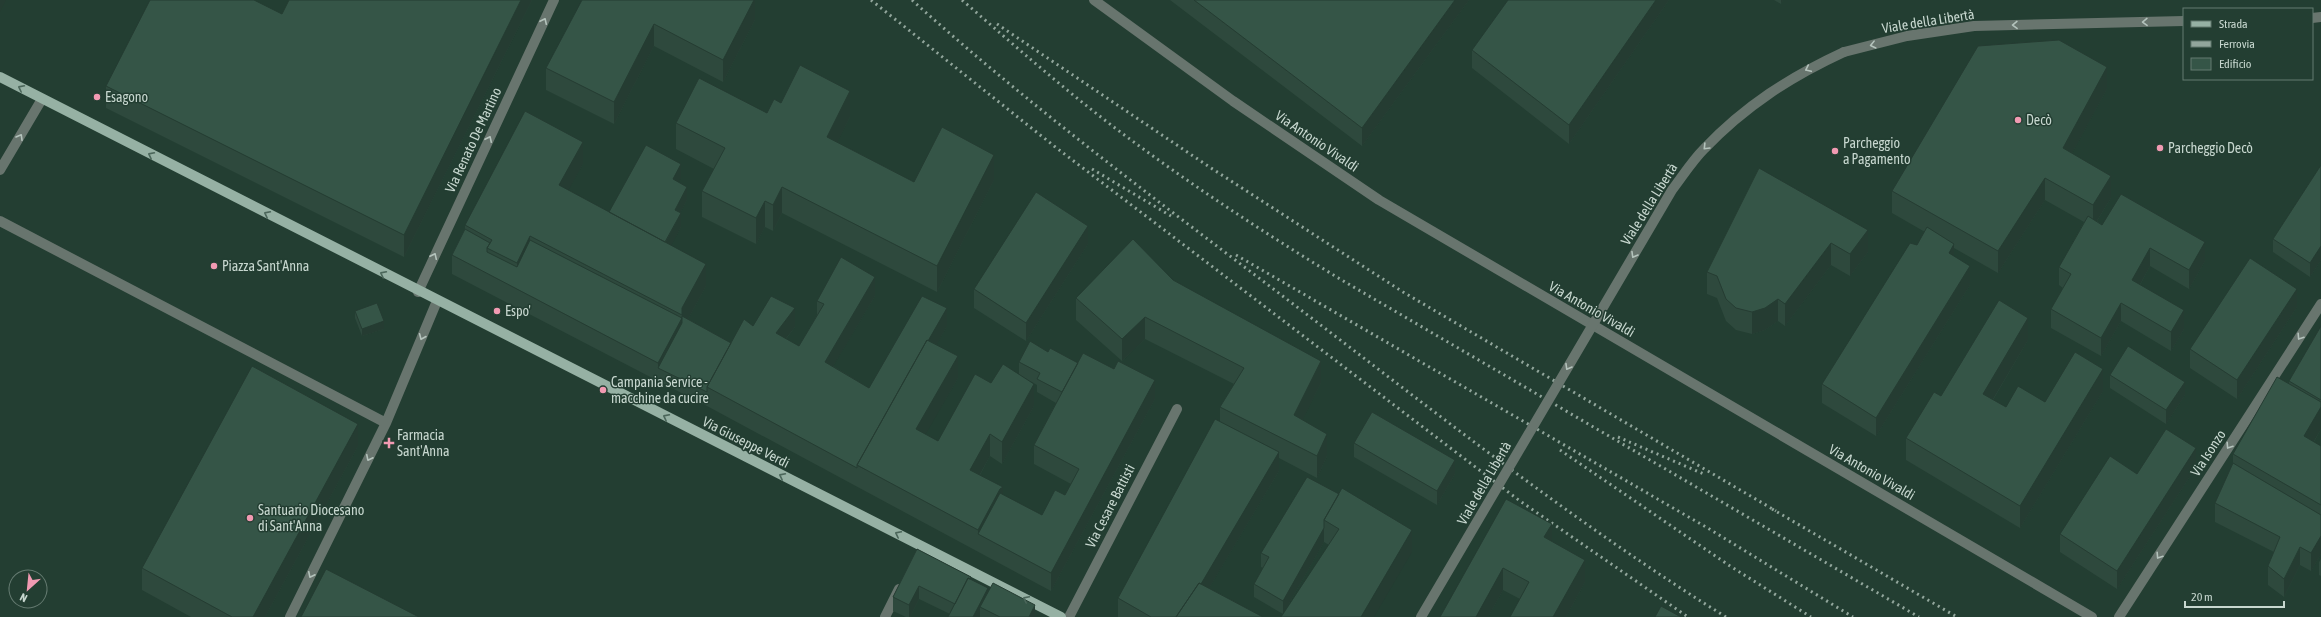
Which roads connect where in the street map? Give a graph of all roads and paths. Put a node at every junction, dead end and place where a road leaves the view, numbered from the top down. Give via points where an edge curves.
1 (554, 0) edge
2 (1094, 0) edge
3 (2183, 21) edge
4 (0, 78) edge
5 (42, 99) junction
6 (0, 170) edge
7 (0, 221) edge
8 (418, 292) junction
9 (437, 301) junction
10 (2321, 304) edge
11 (1177, 409) dead end
12 (386, 423) junction
13 (903, 582) edge
14 (290, 617) edge
15 (885, 617) edge
16 (1061, 617) edge
17 (1069, 617) edge
18 (1421, 617) edge
19 (2092, 617) edge
20 (2119, 617) edge

8 -> 1 street, Via Renato De Martino
2 - 19 street, Via Antonio Vivaldi via 1233,101 1379,200
3 -> 18 street, Viale della Libertà, bridge via 1974,26 1907,36 1844,52 1803,71 1764,96 1702,150 1672,190
5 -> 4 main road
6 -> 5 street
8 -> 5 main road
7 - 12 street
8 - 9 main road, Via Giuseppe Verdi
9 -> 12 street
16 -> 9 main road, Via Giuseppe Verdi via 919,550
10 -> 20 street, Via Isonzo
11 - 17 street, Via Cesare Battisti
12 -> 14 street
13 - 15 street

